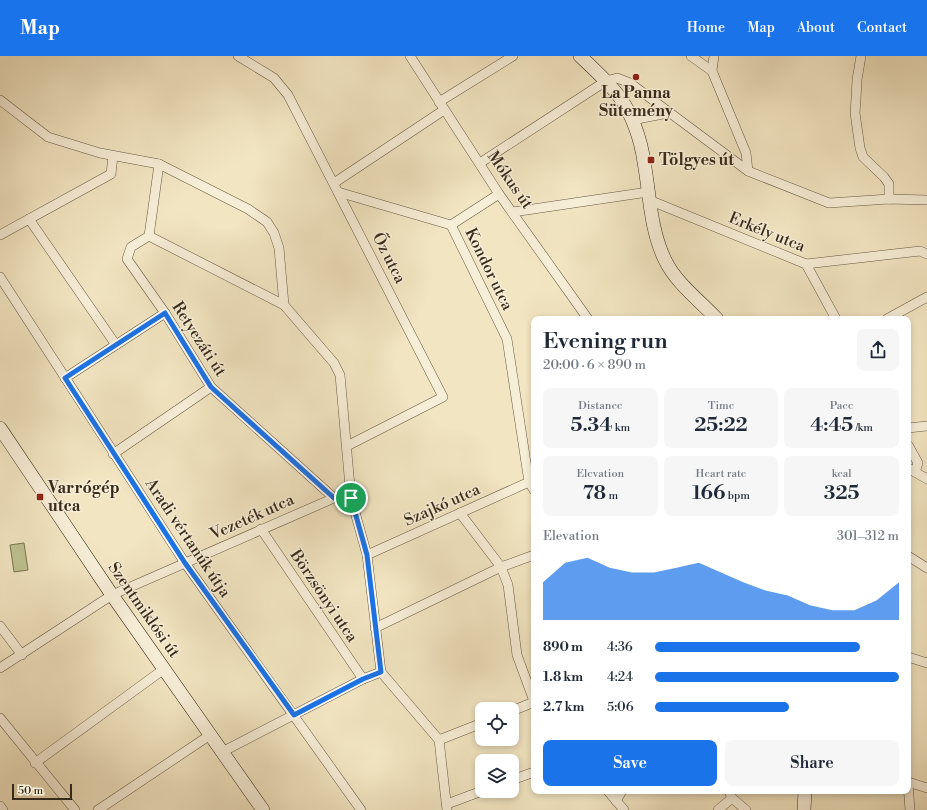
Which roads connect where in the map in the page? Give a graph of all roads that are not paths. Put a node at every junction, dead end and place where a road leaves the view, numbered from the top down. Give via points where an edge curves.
1 (238, 56) edge
2 (410, 56) edge
3 (513, 56) edge
4 (580, 56) edge
5 (691, 56) edge
6 (714, 56) edge
7 (861, 56) edge
8 (712, 71) junction
9 (606, 81) junction
10 (0, 100) edge
11 (442, 106) junction
12 (668, 113) junction
13 (632, 120) junction
14 (113, 156) junction
15 (480, 163) junction
16 (159, 164) junction
17 (748, 171) junction
18 (336, 188) junction
19 (499, 194) junction
20 (648, 196) junction
21 (889, 199) junction
22 (927, 200) edge
23 (513, 212) junction
24 (29, 219) junction
25 (451, 224) junction
26 (0, 235) edge
27 (149, 236) junction
28 (927, 254) edge
29 (806, 264) junction
30 (0, 277) edge
31 (927, 297) edge
32 (284, 305) junction
33 (165, 313) junction
34 (586, 316) edge
35 (714, 316) edge
36 (834, 316) edge
37 (892, 316) edge
38 (116, 345) junction
39 (65, 378) junction
40 (211, 387) junction
41 (927, 426) edge
42 (911, 428) edge
43 (1, 432) edge
44 (346, 446) junction
45 (911, 450) edge
46 (113, 454) junction
47 (911, 470) edge
48 (927, 479) edge
49 (531, 482) edge
50 (334, 498) junction
51 (351, 498) junction
52 (460, 513) junction
53 (261, 529) junction
54 (367, 555) junction
55 (531, 556) edge
56 (911, 558) edge
57 (185, 563) junction
58 (501, 567) junction
59 (927, 568) edge
60 (112, 595) junction
61 (0, 626) edge
62 (375, 628) junction
63 (22, 655) junction
64 (911, 658) edge
65 (927, 663) edge
66 (0, 668) edge
67 (164, 669) junction
68 (381, 672) junction
69 (363, 679) junction
70 (531, 694) edge
71 (531, 703) edge
72 (519, 708) edge
73 (294, 715) junction
74 (0, 718) edge
75 (475, 726) edge
76 (210, 735) junction
77 (439, 740) junction
78 (222, 752) junction
79 (35, 763) junction
80 (531, 773) edge
81 (519, 777) edge
82 (911, 784) edge
83 (927, 788) edge
84 (475, 794) edge
85 (610, 794) edge
86 (620, 794) edge
87 (805, 794) edge
88 (909, 794) edge
89 (731, 795) edge
90 (616, 801) junction
91 (0, 806) edge
92 (447, 807) edge
93 (3, 810) edge
94 (75, 810) edge
95 (98, 810) edge
96 (263, 810) edge
97 (361, 810) edge
98 (624, 810) edge
99 (718, 810) edge
100 (746, 810) edge
101 (804, 810) edge
102 (910, 810) edge

1 - 18 street, Őz utca via 274,78 288,95
2 - 11 street, Mókus út
3 - 11 street
4 - 9 street
5 - 8 street
6 - 8 street
7 - 21 street via 856,80 855,114 860,148 863,157 889,184
8 - 17 street via 746,153
9 - 12 street via 617,78 630,83
9 - 13 street via 618,95
9 - 15 street
10 - 14 street via 48,137
11 - 15 street, Mókus út
11 - 18 street
12 - 13 street
12 - 17 street
13 - 20 street via 644,161
14 - 16 street
14 - 24 street via 111,174
15 - 19 street, Mókus út
16 - 27 street
16 - 32 street via 248,209 267,222 279,248
17 - 21 street via 829,203
18 - 25 street
18 - 44 street, Őz utca via 443,397
19 - 23 street, Mókus út
19 - 25 street
20 - 23 street
20 - 29 street, Erkély utca
20 - 35 street via 658,245 666,262
21 - 22 street
23 - 34 street, Mókus út
24 - 26 street
24 - 38 street
25 - 49 street, Kondor utca via 507,339
27 - 32 street
27 - 33 street, Retyezáti út via 131,247 127,259
28 - 29 street, Erkély utca via 920,251
29 - 36 street
30 - 39 street, Aradi vértanúk útja
31 - 37 street
32 - 44 street via 338,370
33 - 38 street
33 - 40 street, Retyezáti út
38 - 39 street
39 - 46 street, Aradi vértanúk útja
40 - 46 street
40 - 50 street, Retyezáti út
41 - 42 street
43 - 60 street, Szentmiklósi út
44 - 51 street
45 - 47 street via 918,463
46 - 57 street, Aradi vértanúk útja
47 - 48 street
49 - 52 street, Szajkó utca
50 - 51 street, Vezeték utca
50 - 53 street, Vezeték utca
51 - 54 street
52 - 54 street, Szajkó utca
52 - 58 street
53 - 57 street, Vezeték utca
53 - 69 street, Börzsönyi utca
54 - 62 street
55 - 58 street
56 - 59 street
57 - 60 street, Vezeték utca
57 - 73 street, Aradi vértanúk útja
58 - 62 street
58 - 70 street via 508,585 517,655
60 - 63 street, Vezeték utca
60 - 67 street, Szentmiklósi út
61 - 63 street
62 - 68 street
63 - 66 street, Vezeték utca
64 - 65 street
67 - 76 street, Szentmiklósi út
67 - 79 street
68 - 69 street
68 - 77 street
69 - 73 street
71 - 72 street
73 - 78 street
73 - 97 street, Aradi vértanúk útja
74 - 79 street
75 - 77 street
76 - 78 street, Szentmiklósi út
76 - 95 street
77 - 92 street
78 - 96 street, Szentmiklósi út
79 - 94 street
80 - 81 street
82 - 83 street
84 - 92 street
85 - 90 street
86 - 90 street
87 - 101 street
88 - 102 street
89 - 99 street
89 - 100 street
90 - 98 street
91 - 93 street

